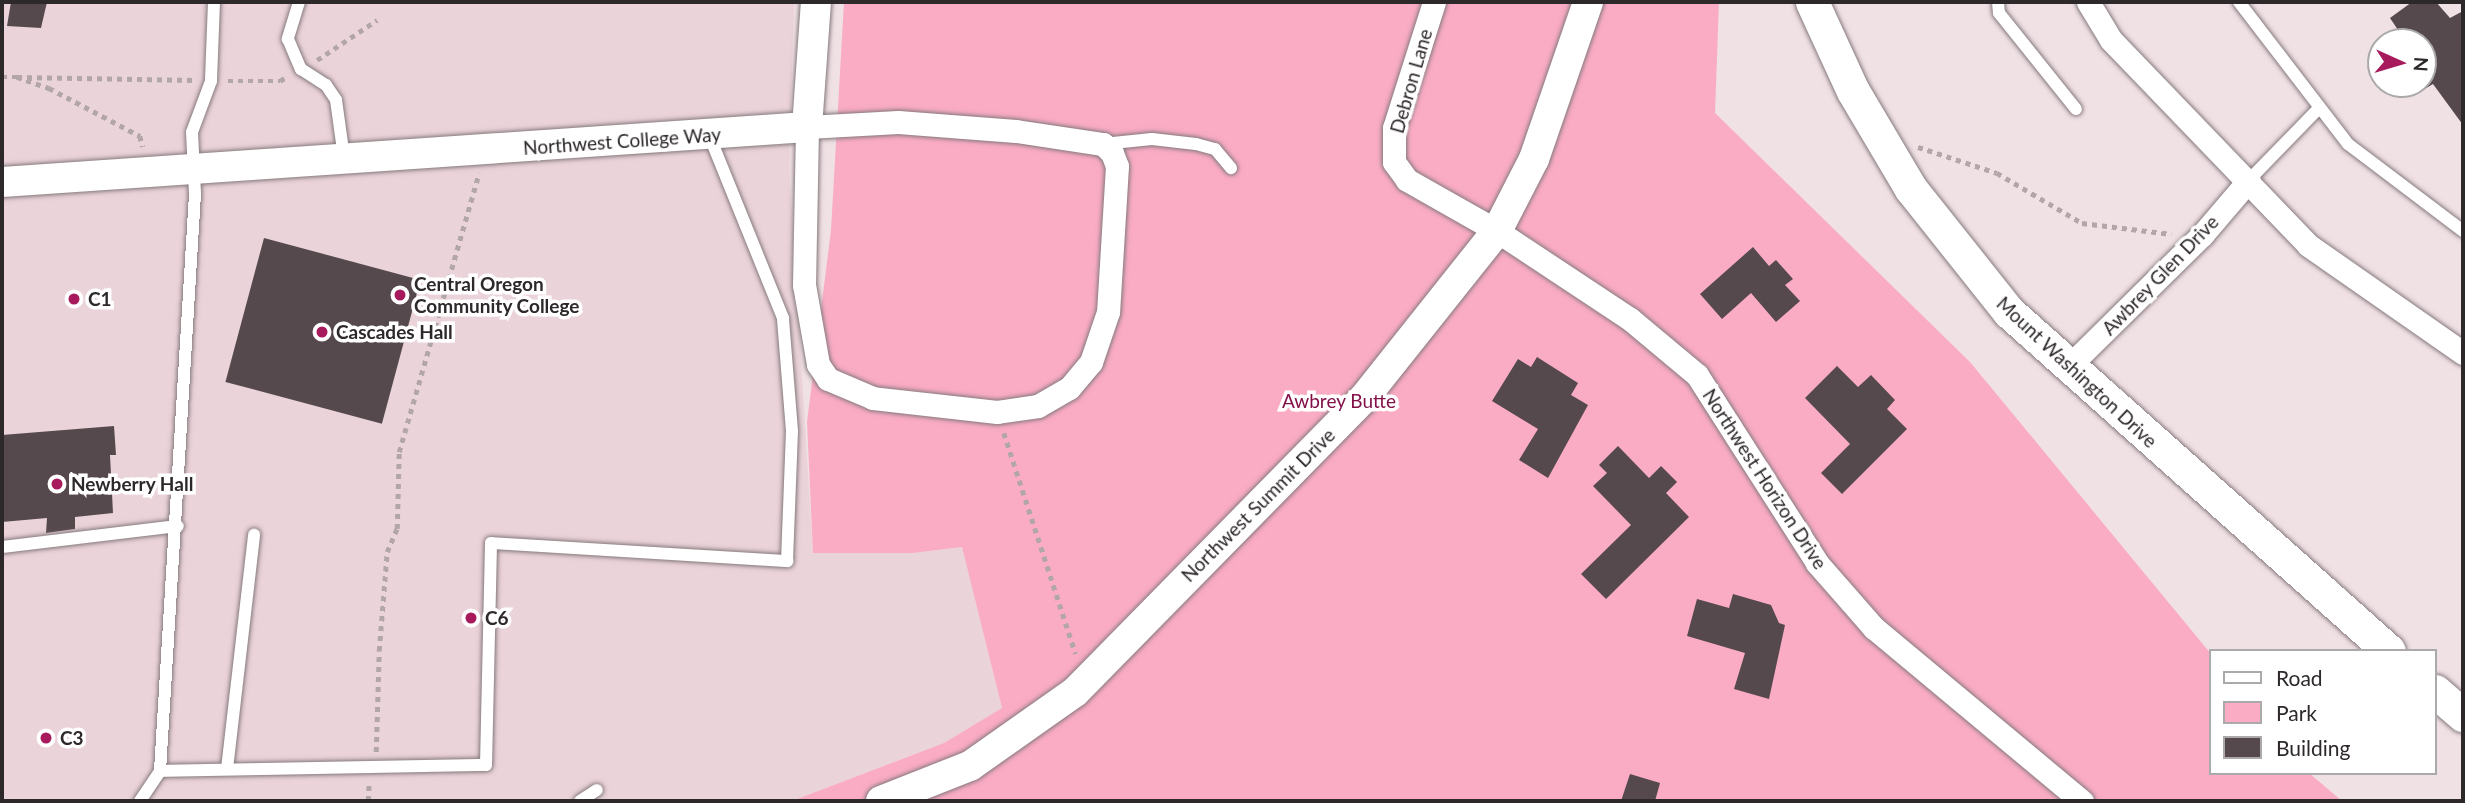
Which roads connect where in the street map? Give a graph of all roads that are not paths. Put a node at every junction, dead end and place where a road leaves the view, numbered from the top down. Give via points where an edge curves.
1 (214, 2) edge
2 (299, 2) edge
3 (816, 2) edge
4 (1434, 2) edge
5 (1588, 2) edge
6 (1812, 2) edge
7 (1998, 2) edge
8 (2088, 2) edge
9 (2239, 2) edge
10 (2319, 108) junction
11 (2076, 109) dead end
12 (807, 127) junction
13 (708, 135) junction
14 (1103, 144) junction
15 (344, 158) junction
16 (1231, 168) dead end
17 (194, 169) junction
18 (2249, 180) junction
19 (2, 182) edge
20 (1497, 231) junction
21 (2463, 231) edge
22 (2463, 353) edge
23 (2067, 368) junction
24 (178, 526) junction
25 (254, 536) dead end
26 (2, 547) edge
27 (2387, 649) edge
28 (2437, 693) edge
29 (2463, 716) edge
30 (227, 769) junction
31 (160, 771) junction
32 (597, 790) dead end
33 (140, 801) edge
34 (580, 801) edge
35 (881, 801) edge
36 (2082, 801) edge

1 - 17 lane via 211,81 192,132
2 - 15 lane via 288,39 301,69 326,85 335,100
3 - 12 street
4 - 20 street, Debron Lane via 1394,128 1394,162 1406,180
5 - 20 street, Northwest Summit Drive via 1534,159
6 - 23 main road, Mount Washington Drive via 1877,134 1952,245 2009,313
7 - 11 lane via 1999,13
8 - 18 street via 2111,40
9 - 10 lane
10 - 18 lane
10 - 21 lane via 2348,144
12 - 13 street, Northwest College Way
12 - 14 street, Northwest College Way via 898,122
12 - 14 street via 804,285 818,365 828,379 873,398 997,412 1038,405 1069,388 1090,362 1108,312 1117,166
13 - 15 street, Northwest College Way
13 - 30 lane via 783,318 792,431 787,561 491,543 486,765
14 - 16 lane, Northwest College Way via 1152,139 1196,144 1215,149
15 - 17 street, Northwest College Way
17 - 19 street, Northwest College Way
17 - 24 lane
18 - 22 street via 2308,245
18 - 23 street, Awbrey Glen Drive via 2202,235
20 - 35 street, Northwest Summit Drive via 1364,398 1085,681 1033,726 970,766
20 - 36 street, Northwest Horizon Drive via 1630,319 1697,374 1817,563 1874,628
23 - 27 main road, Mount Washington Drive
24 - 26 lane
24 - 31 lane
25 - 30 lane
28 - 29 main road
30 - 31 lane
31 - 33 lane
32 - 34 lane

